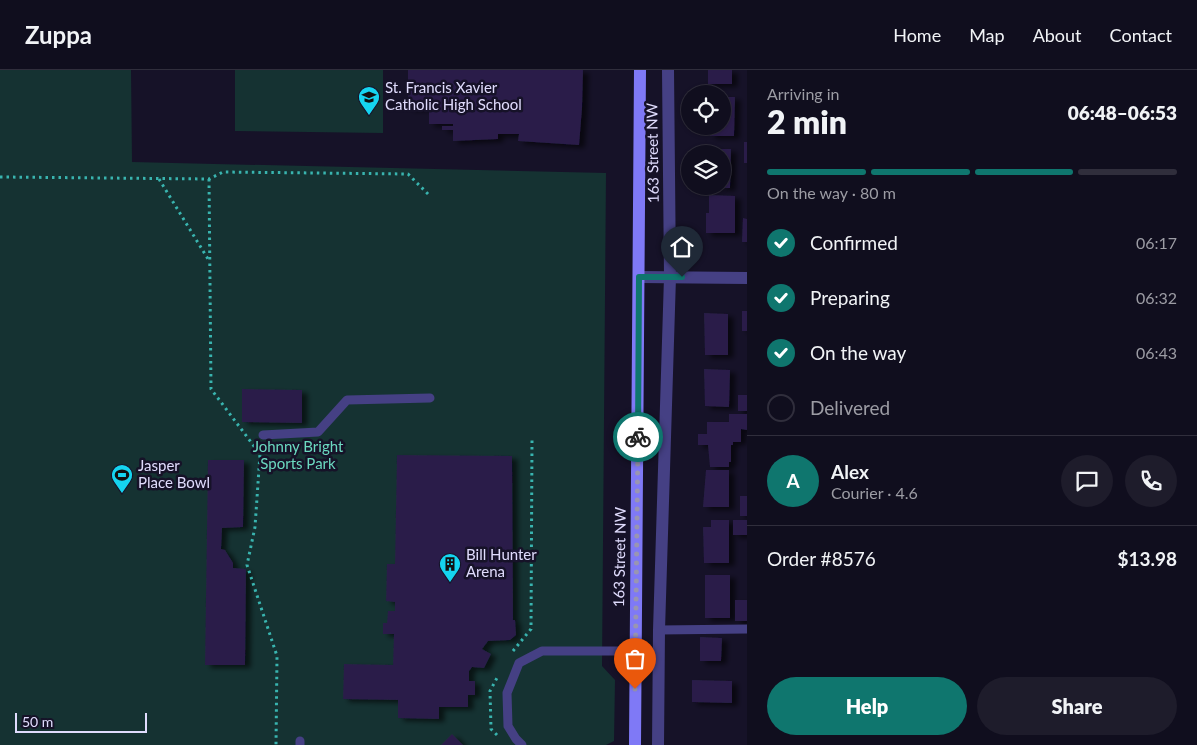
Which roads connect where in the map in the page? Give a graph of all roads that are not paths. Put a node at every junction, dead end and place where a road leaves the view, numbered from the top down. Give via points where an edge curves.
1 (640, 70) edge
2 (668, 70) edge
3 (639, 277) junction
4 (670, 277) junction
5 (747, 278) edge
6 (430, 398) dead end
7 (263, 435) dead end
8 (747, 629) edge
9 (659, 630) junction
10 (636, 651) junction
11 (522, 745) edge
12 (635, 745) edge
13 (658, 745) edge

1 - 3 main road, 163 Street NW
2 - 4 street, 163 Street NW
3 - 4 street
3 - 10 main road, 163 Street NW
4 - 5 street
4 - 9 street, 163 Street NW
6 - 7 lane via 347,400 318,432
8 - 9 lane
9 - 13 street, 163 Street NW
10 - 11 lane via 542,651 519,663 507,693 508,726
10 - 12 main road, 163 Street NW

